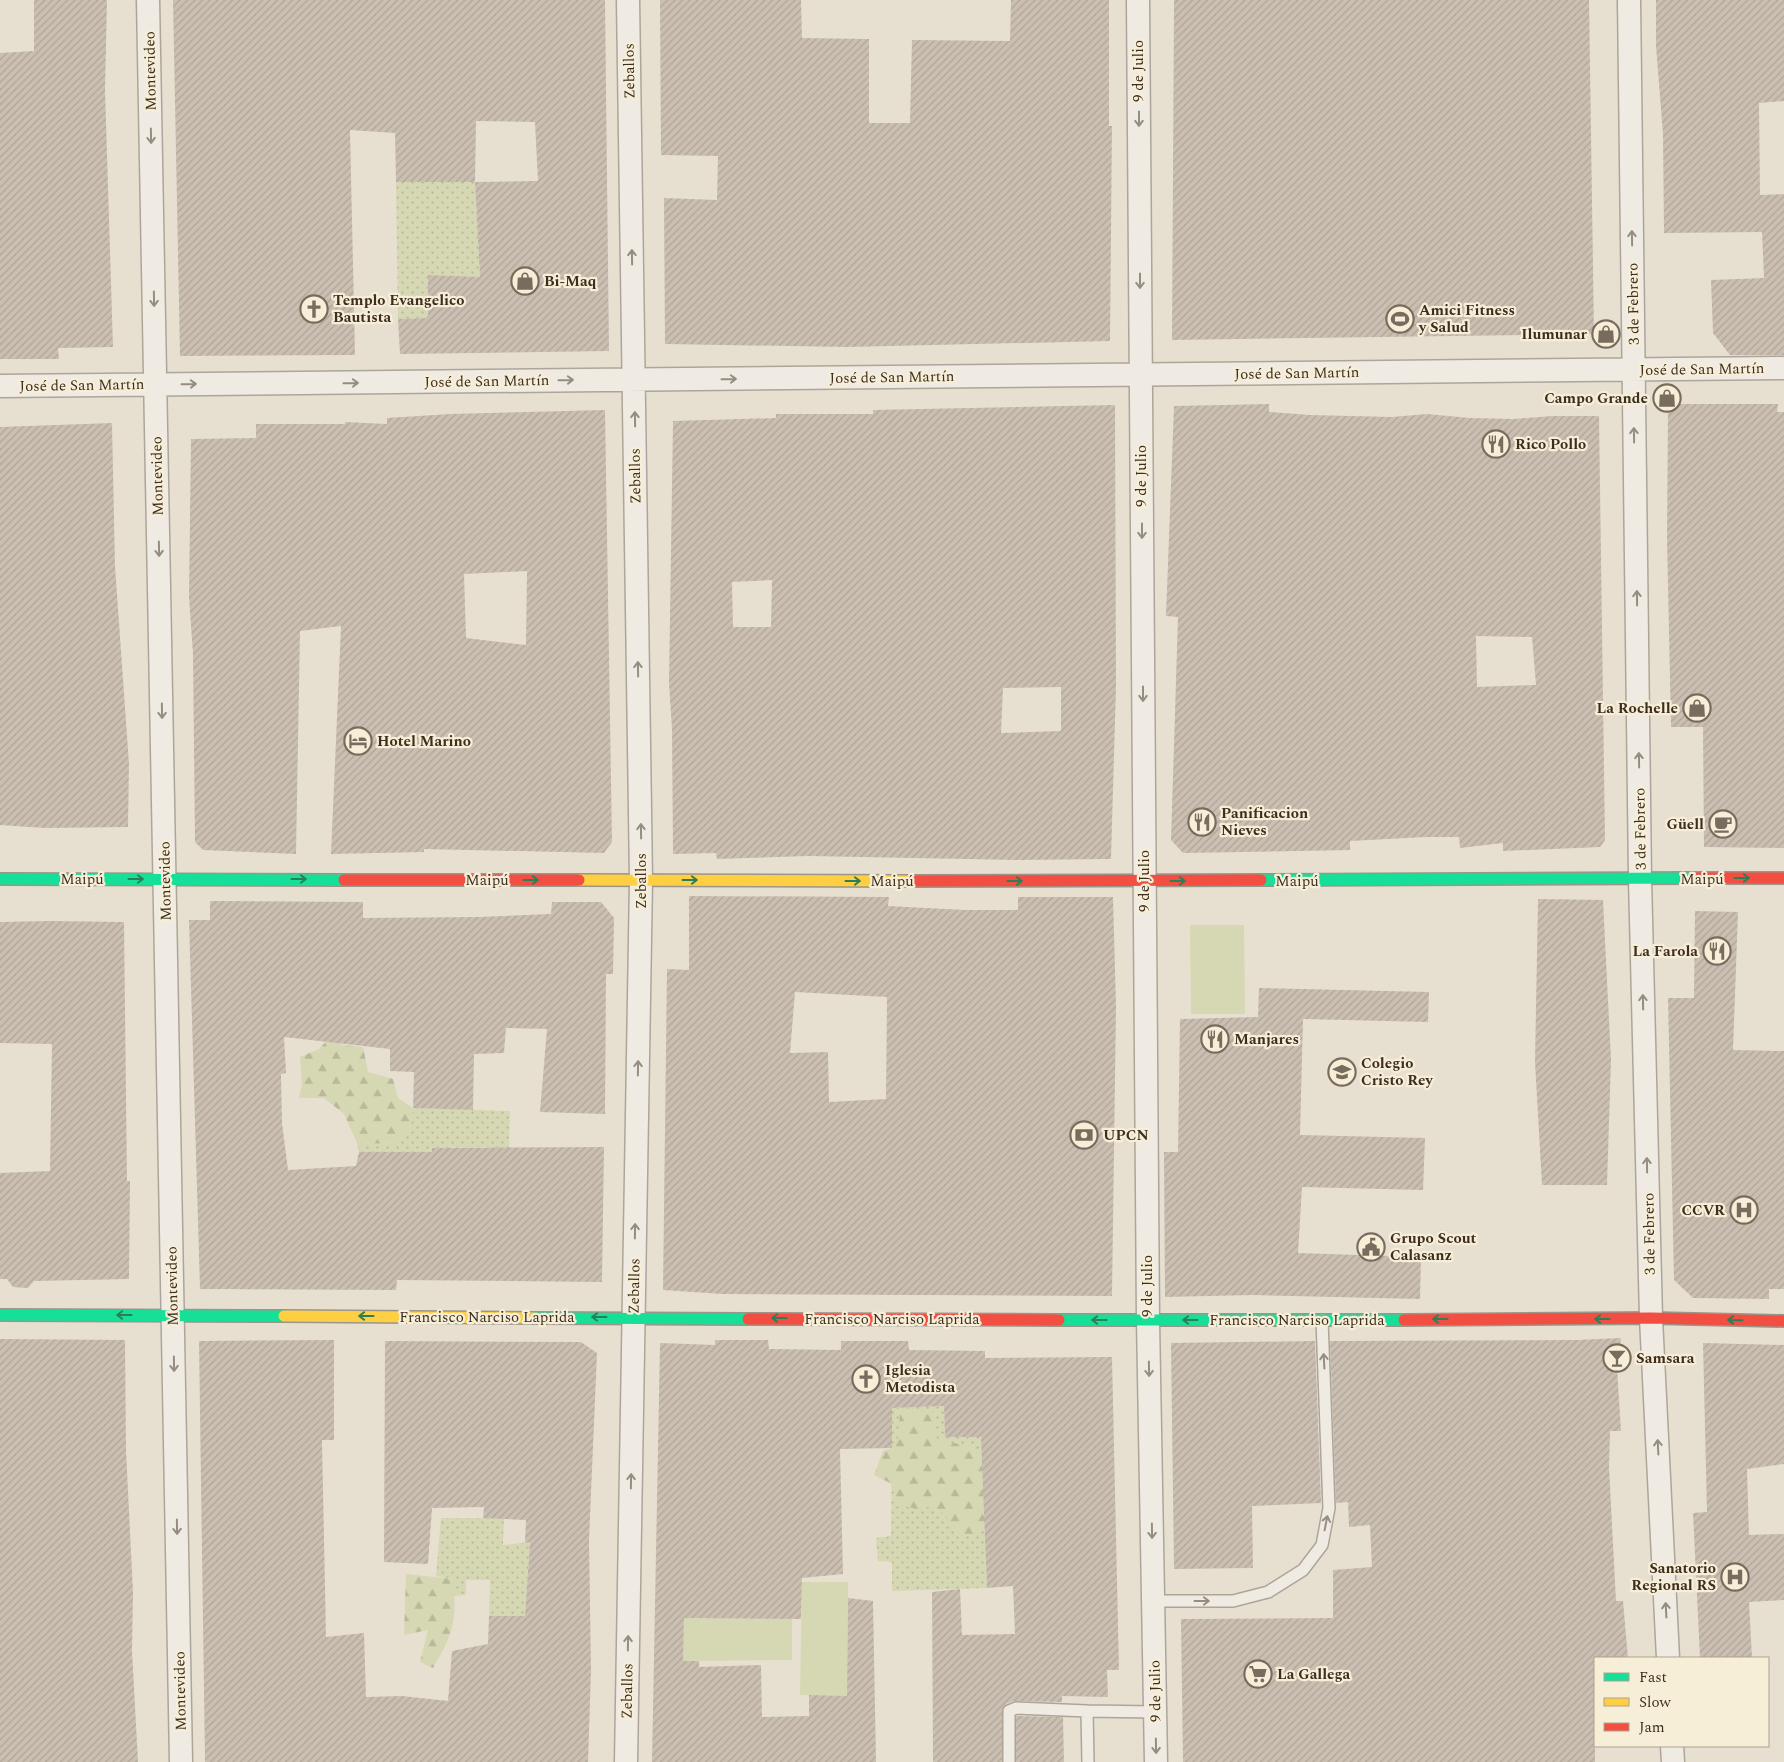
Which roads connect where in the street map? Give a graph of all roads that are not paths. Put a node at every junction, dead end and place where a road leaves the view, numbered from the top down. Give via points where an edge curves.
1 (148, 0) edge
2 (628, 0) edge
3 (1138, 0) edge
4 (1628, 0) edge
5 (1784, 368) edge
6 (1634, 369) junction
7 (1141, 374) junction
8 (634, 380) junction
9 (156, 385) junction
10 (0, 386) edge
11 (1784, 878) edge
12 (0, 879) edge
13 (165, 879) junction
14 (1640, 879) junction
15 (642, 880) junction
16 (1144, 881) junction
17 (0, 1315) edge
18 (173, 1315) junction
19 (634, 1318) junction
20 (1651, 1318) junction
21 (1148, 1320) junction
22 (1322, 1320) junction
23 (1784, 1322) edge
24 (1153, 1601) junction
25 (1668, 1657) edge
26 (1087, 1711) junction
27 (1155, 1712) junction
28 (1672, 1747) edge
29 (181, 1762) edge
30 (626, 1762) edge
31 (1009, 1762) edge
32 (1088, 1762) edge
33 (1156, 1762) edge
34 (1673, 1762) edge

1 -> 9 street, Montevideo
8 -> 2 street, Zeballos
3 -> 7 street, 9 de Julio
6 -> 4 street, 3 de Febrero
5 - 6 street, José de San Martín
6 - 7 street, José de San Martín
14 -> 6 street, 3 de Febrero
8 -> 7 street, José de San Martín
7 -> 16 street, 9 de Julio
9 -> 8 street, José de San Martín
15 -> 8 street, Zeballos
9 - 10 street, José de San Martín
9 -> 13 street, Montevideo
14 -> 11 main road, Maipú
12 -> 13 main road, Maipú
13 -> 15 main road, Maipú
13 - 18 street, Montevideo
16 -> 14 main road, Maipú
20 -> 14 street, 3 de Febrero
15 -> 16 main road, Maipú
19 -> 15 street, Zeballos
16 - 21 street, 9 de Julio
18 -> 17 main road, Francisco Narciso Laprida
19 -> 18 main road, Francisco Narciso Laprida
18 -> 29 street, Montevideo
21 -> 19 main road, Francisco Narciso Laprida
30 -> 19 street, Zeballos
20 -> 22 main road, Francisco Narciso Laprida
23 -> 20 main road, Francisco Narciso Laprida
25 -> 20 street, 3 de Febrero
22 -> 21 main road, Francisco Narciso Laprida
21 -> 24 street, 9 de Julio
24 -> 22 lane via 1233,1601 1268,1592 1303,1570 1322,1546 1329,1508
24 - 27 street, 9 de Julio
26 - 27 lane
26 - 31 lane via 1016,1708 1009,1711
26 - 32 lane
27 -> 33 street, 9 de Julio
28 - 34 street

